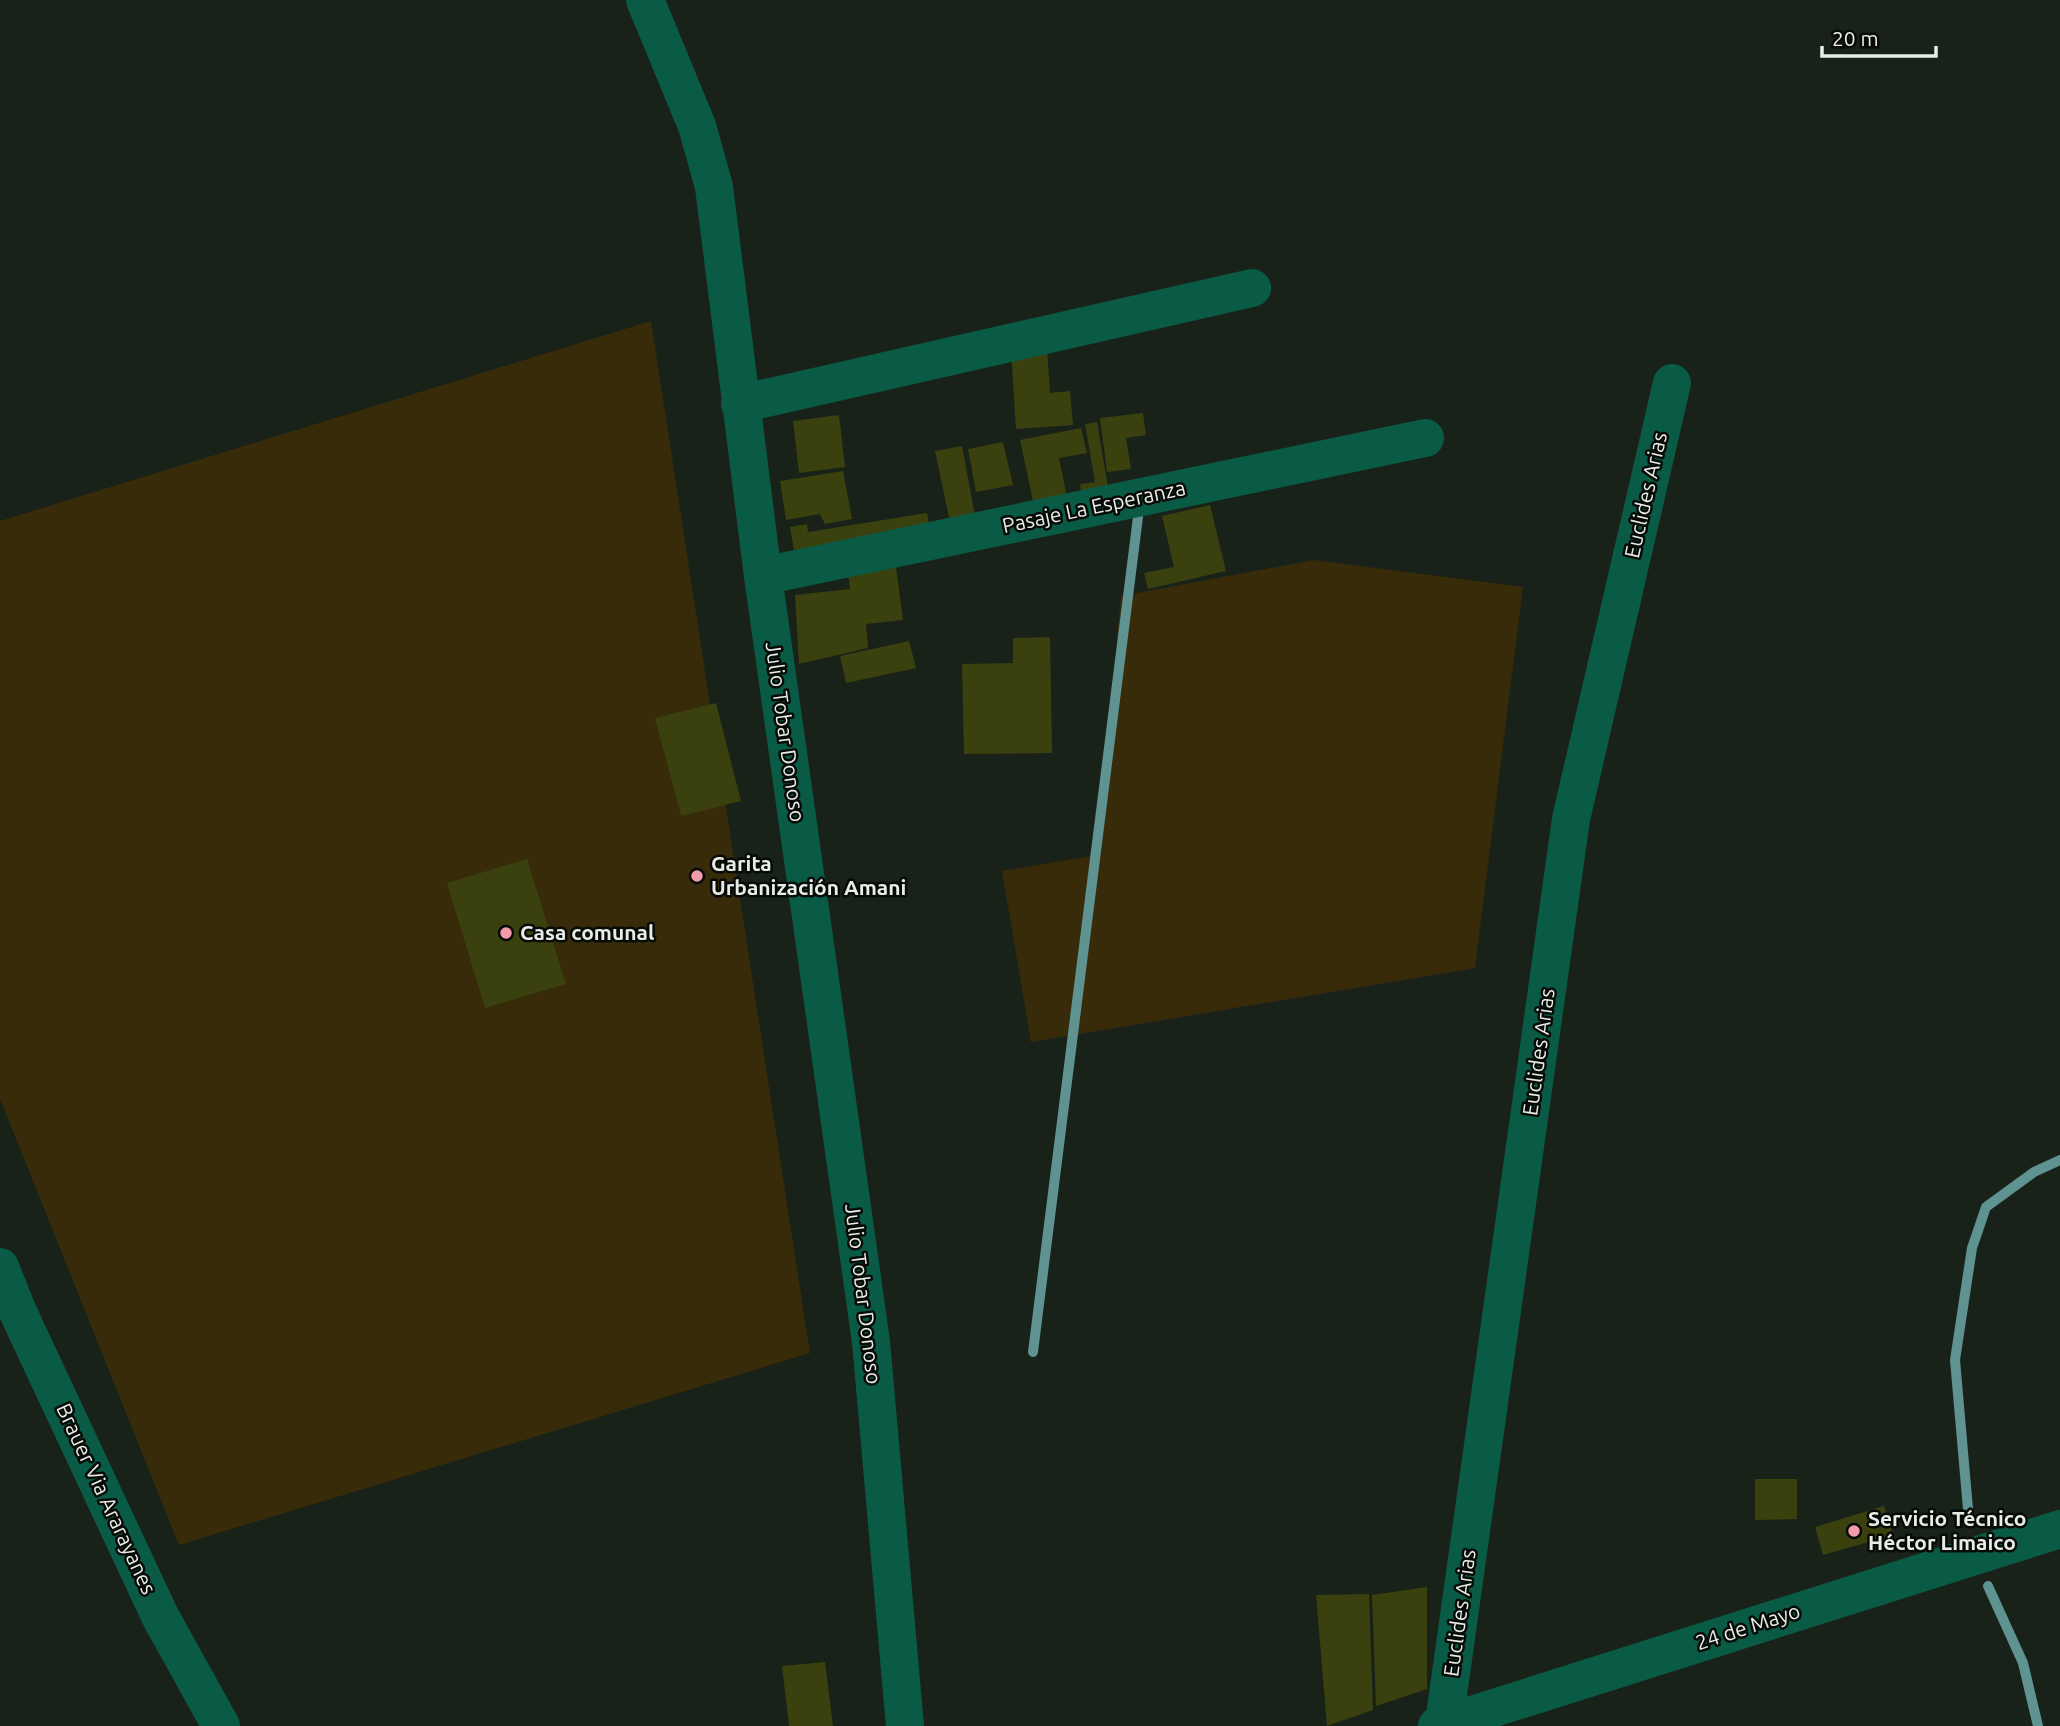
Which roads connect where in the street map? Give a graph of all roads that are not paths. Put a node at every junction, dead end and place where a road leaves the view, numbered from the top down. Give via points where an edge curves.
1 (645, 0) edge
2 (1252, 288) dead end
3 (1672, 383) dead end
4 (740, 404) junction
5 (1424, 438) dead end
6 (763, 576) junction
7 (0, 1267) edge
8 (2060, 1528) edge
9 (1441, 1725) edge
10 (221, 1726) edge
11 (905, 1726) edge

1 - 4 street, Julio Tobar Donoso via 697,126 714,187
2 - 4 street
3 - 9 street, Euclides Arias via 1572,819
4 - 6 street, Julio Tobar Donoso
5 - 6 street, Pasaje La Esperanza
6 - 11 street, Julio Tobar Donoso via 872,1342
7 - 10 street, Brauer Via Ararayanes via 160,1616
8 - 9 street, 24 de Mayo

